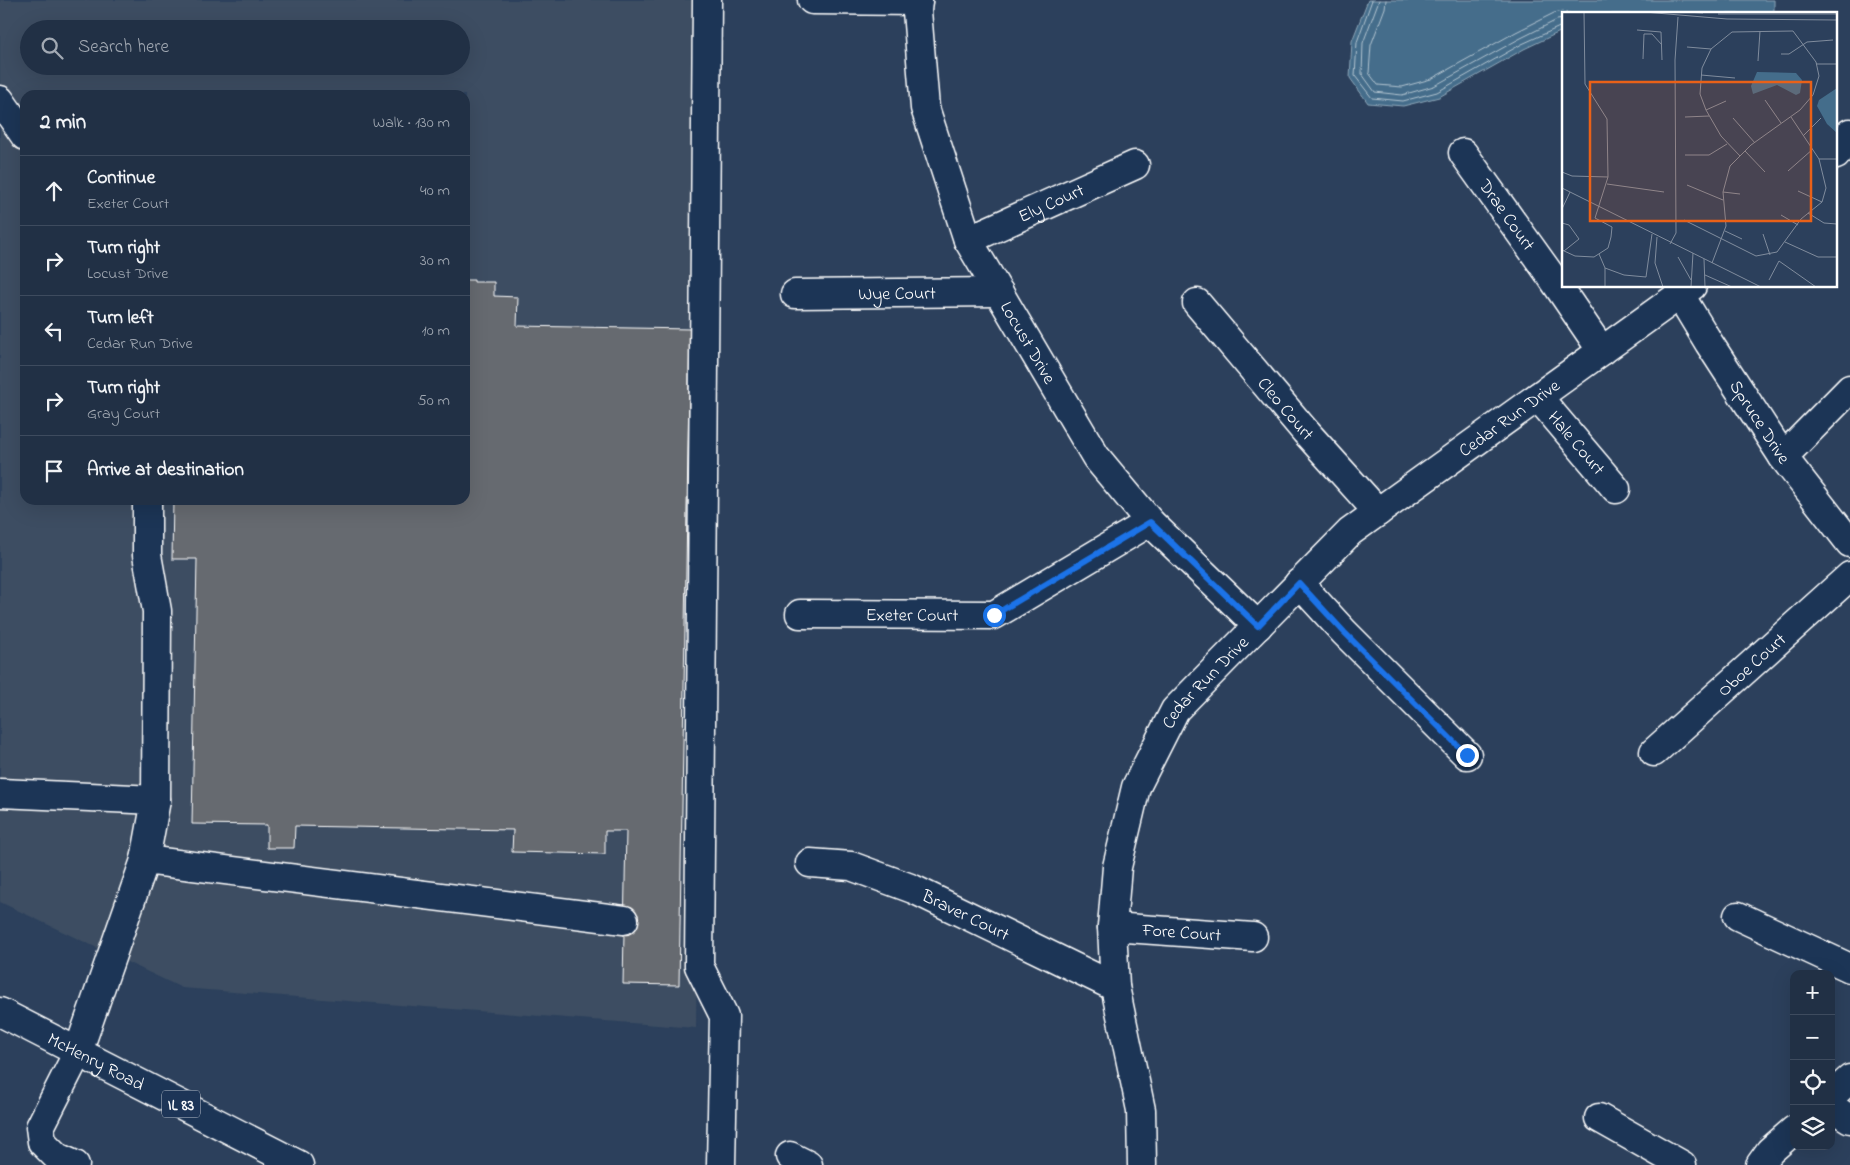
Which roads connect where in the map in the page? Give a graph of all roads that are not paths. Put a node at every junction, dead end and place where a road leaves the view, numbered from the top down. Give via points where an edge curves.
1 (707, 0) edge
2 (812, 0) edge
3 (918, 0) edge
4 (0, 100) edge
5 (20, 129) edge
6 (1850, 133) edge
7 (1838, 152) edge
8 (1462, 153) dead end
9 (1135, 165) dead end
10 (968, 240) junction
11 (1686, 290) edge
12 (999, 292) junction
13 (795, 294) dead end
14 (1197, 303) dead end
15 (1602, 351) junction
16 (1850, 389) edge
17 (1538, 397) junction
18 (1783, 456) junction
19 (1616, 489) dead end
20 (147, 505) edge
21 (1378, 512) junction
22 (1150, 522) junction
23 (1850, 543) edge
24 (1850, 576) edge
25 (1299, 583) junction
26 (800, 614) dead end
27 (1258, 626) junction
28 (1654, 752) dead end
29 (1467, 755) dead end
30 (0, 793) edge
31 (156, 800) junction
32 (145, 860) junction
33 (810, 863) dead end
34 (1738, 916) dead end
35 (624, 920) dead end
36 (1112, 927) junction
37 (1253, 937) dead end
38 (1850, 968) edge
39 (1115, 987) junction
40 (0, 1012) edge
41 (78, 1052) junction
42 (1850, 1080) edge
43 (1835, 1093) edge
44 (1835, 1110) edge
45 (1599, 1118) dead end
46 (1850, 1119) edge
47 (1790, 1134) edge
48 (75, 1165) edge
49 (299, 1165) edge
50 (720, 1165) edge
51 (1142, 1165) edge
52 (1682, 1165) edge
53 (1760, 1165) edge

1 - 50 street via 699,966 724,1016
2 - 3 street
3 - 10 street, Locust Drive via 925,108
4 - 5 street
6 - 7 street
8 - 15 street, Drae Court
9 - 10 street, Ely Court
10 - 12 street, Locust Drive
11 - 15 street, Cedar Run Drive
11 - 18 street, Spruce Drive via 1709,343
12 - 13 street, Wye Court
12 - 22 street, Locust Drive via 1096,457
14 - 21 street, Cleo Court via 1305,432
15 - 17 street, Cedar Run Drive
16 - 18 street
17 - 19 street, Hale Court
17 - 21 street, Cedar Run Drive
18 - 23 street, Spruce Drive
20 - 31 street via 147,555 157,611
21 - 25 street, Cedar Run Drive via 1350,532
22 - 26 street, Exeter Court via 994,615
22 - 27 street, Locust Drive
24 - 28 street, Oboe Court
25 - 27 street, Cedar Run Drive
25 - 29 street
27 - 36 street, Cedar Run Drive via 1175,710 1136,787 1117,867
30 - 31 street
31 - 32 street
32 - 35 street
32 - 41 street
33 - 39 street, Braver Court via 851,866 913,889
34 - 38 street
36 - 37 street, Fore Court
36 - 39 street, Cedar Run Drive
39 - 51 street, Cedar Run Drive via 1141,1110
40 - 41 street, McHenry Road / IL 83
41 - 48 street via 40,1127 42,1142 57,1157
41 - 49 street, McHenry Road / IL 83
42 - 43 street
44 - 46 street
45 - 52 street
47 - 53 street

